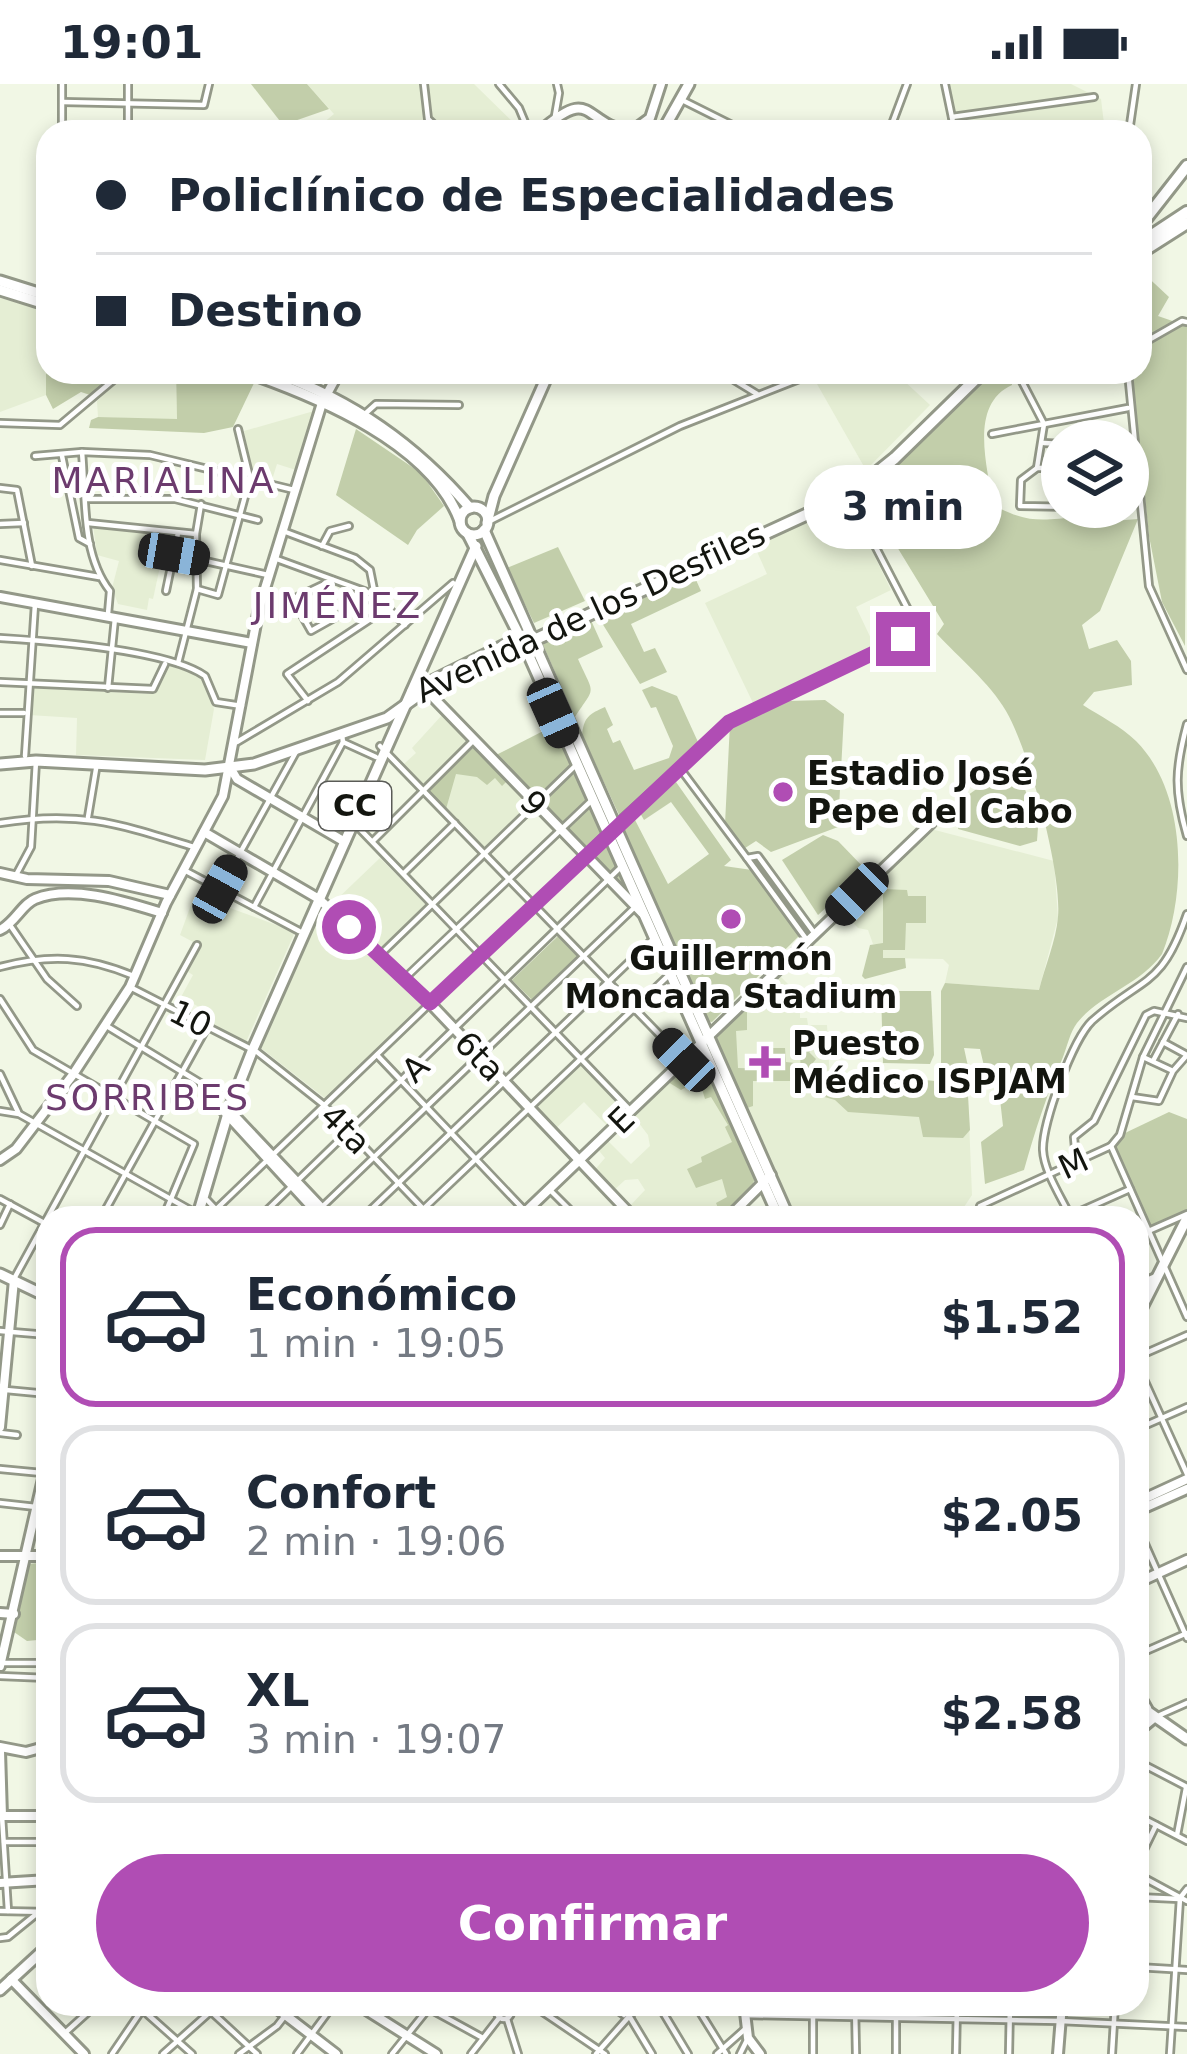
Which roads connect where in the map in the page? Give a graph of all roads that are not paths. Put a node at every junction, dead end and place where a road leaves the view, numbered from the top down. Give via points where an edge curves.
1 (62, 84) edge
2 (128, 84) edge
3 (209, 84) edge
4 (424, 84) edge
5 (499, 84) edge
6 (557, 84) edge
7 (661, 84) edge
8 (689, 84) edge
9 (907, 84) edge
10 (945, 84) edge
11 (1136, 84) edge
12 (1094, 97) dead end
13 (680, 99) junction
14 (63, 102) junction
15 (128, 104) junction
16 (555, 116) junction
17 (952, 117) junction
18 (62, 120) edge
19 (128, 120) edge
20 (430, 120) edge
21 (524, 120) edge
22 (551, 120) edge
23 (606, 120) edge
24 (647, 120) edge
25 (669, 120) edge
26 (722, 120) edge
27 (894, 120) edge
28 (953, 120) edge
29 (1131, 120) edge
30 (1187, 166) edge
31 (1152, 211) edge
32 (1187, 212) edge
33 (1187, 224) edge
34 (1152, 235) edge
35 (1152, 245) edge
36 (0, 286) edge
37 (36, 296) edge
38 (1187, 322) edge
39 (1152, 338) edge
40 (109, 384) edge
41 (281, 384) edge
42 (311, 384) edge
43 (332, 384) edge
44 (544, 384) edge
45 (741, 384) edge
46 (784, 384) edge
47 (967, 384) edge
48 (1023, 384) edge
49 (1129, 384) edge
50 (308, 385) joint
51 (757, 394) junction
52 (324, 398) junction
53 (459, 405) dead end
54 (1131, 408) junction
55 (363, 416) junction
56 (1042, 420) edge
57 (1066, 420) edge
58 (0, 423) edge
59 (1041, 425) edge
60 (238, 428) dead end
61 (992, 434) dead end
62 (1041, 443) edge
63 (82, 452) junction
64 (62, 454) junction
65 (35, 456) dead end
66 (1037, 469) junction
67 (1041, 469) edge
68 (250, 478) junction
69 (0, 488) edge
70 (294, 490) junction
71 (848, 493) junction
72 (494, 496) junction
73 (87, 499) junction
74 (201, 504) junction
75 (1041, 506) edge
76 (473, 508) junction
77 (241, 514) junction
78 (258, 520) dead end
79 (460, 521) junction
80 (24, 523) junction
81 (88, 523) junction
82 (0, 524) edge
83 (349, 526) dead end
84 (486, 526) junction
85 (282, 531) junction
86 (178, 533) junction
87 (196, 534) junction
88 (468, 534) junction
89 (89, 544) junction
90 (322, 545) junction
91 (477, 545) junction
92 (174, 554) junction
93 (198, 558) junction
94 (274, 558) junction
95 (482, 558) junction
96 (0, 560) edge
97 (469, 560) junction
98 (225, 564) junction
99 (32, 566) junction
100 (269, 575) junction
101 (99, 577) junction
102 (333, 580) junction
103 (454, 583) junction
104 (197, 589) junction
105 (166, 591) dead end
106 (375, 595) junction
107 (0, 597) edge
108 (35, 604) junction
109 (387, 608) junction
110 (111, 617) junction
111 (406, 625) junction
112 (186, 631) junction
113 (0, 638) edge
114 (527, 639) junction
115 (33, 640) junction
116 (252, 643) junction
117 (110, 650) junction
118 (165, 663) junction
119 (178, 663) junction
120 (1187, 670) edge
121 (417, 674) junction
122 (0, 682) edge
123 (28, 683) junction
124 (429, 684) junction
125 (108, 688) junction
126 (409, 694) junction
127 (308, 701) junction
128 (242, 706) junction
129 (399, 709) junction
130 (0, 713) edge
131 (27, 713) junction
132 (380, 722) junction
133 (1187, 724) edge
134 (342, 739) junction
135 (474, 740) junction
136 (236, 742) junction
137 (381, 747) junction
138 (296, 752) junction
139 (31, 758) junction
140 (69, 759) junction
141 (0, 761) edge
142 (97, 763) junction
143 (576, 765) junction
144 (679, 767) junction
145 (230, 771) junction
146 (423, 791) junction
147 (270, 798) junction
148 (592, 801) junction
149 (536, 804) junction
150 (34, 817) junction
151 (88, 817) junction
152 (302, 817) junction
153 (0, 823) edge
154 (354, 823) junction
155 (455, 823) junction
156 (616, 824) junction
157 (931, 824) dead end
158 (561, 830) junction
159 (204, 832) junction
160 (607, 833) junction
161 (1187, 836) edge
162 (344, 839) junction
163 (371, 839) junction
164 (195, 848) junction
165 (240, 853) junction
166 (484, 854) junction
167 (585, 854) junction
168 (622, 867) junction
169 (184, 870) junction
170 (273, 872) junction
171 (0, 873) edge
172 (404, 873) junction
173 (16, 875) junction
174 (42, 878) junction
175 (26, 879) junction
176 (509, 880) junction
177 (610, 880) junction
178 (220, 889) junction
179 (170, 895) junction
180 (317, 897) junction
181 (41, 898) junction
182 (30, 900) junction
183 (433, 904) junction
184 (533, 904) junction
185 (254, 907) junction
186 (639, 909) junction
187 (161, 913) junction
188 (1187, 914) edge
189 (10, 926) junction
190 (457, 929) junction
191 (0, 930) edge
192 (557, 930) junction
193 (299, 931) junction
194 (653, 938) junction
195 (812, 938) junction
196 (197, 945) dead end
197 (481, 954) junction
198 (379, 956) junction
199 (583, 956) junction
200 (31, 958) junction
201 (0, 967) edge
202 (1187, 967) edge
203 (670, 974) junction
204 (135, 976) junction
205 (404, 979) junction
206 (506, 981) junction
207 (608, 982) junction
208 (130, 987) junction
209 (0, 1000) edge
210 (430, 1003) junction
211 (164, 1004) junction
212 (77, 1006) dead end
213 (531, 1006) junction
214 (634, 1008) junction
215 (1164, 1012) junction
216 (1178, 1014) junction
217 (1187, 1018) edge
218 (106, 1024) junction
219 (207, 1027) junction
220 (455, 1030) junction
221 (557, 1032) junction
222 (706, 1039) junction
223 (1163, 1042) junction
224 (140, 1046) junction
225 (250, 1048) junction
226 (377, 1054) junction
227 (480, 1055) junction
228 (1143, 1057) junction
229 (581, 1058) junction
230 (684, 1060) junction
231 (1153, 1061) junction
232 (1173, 1071) junction
233 (182, 1072) junction
234 (0, 1074) edge
235 (72, 1076) junction
236 (402, 1081) junction
237 (505, 1081) junction
238 (207, 1087) dead end
239 (111, 1096) junction
240 (1131, 1096) junction
241 (324, 1105) junction
242 (425, 1107) junction
243 (529, 1108) junction
244 (0, 1111) edge
245 (632, 1111) junction
246 (226, 1112) junction
247 (19, 1114) junction
248 (154, 1121) junction
249 (34, 1124) junction
250 (240, 1131) junction
251 (350, 1132) junction
252 (450, 1133) junction
253 (220, 1137) junction
254 (1111, 1146) junction
255 (81, 1151) junction
256 (374, 1157) junction
257 (269, 1158) junction
258 (476, 1159) junction
259 (0, 1160) edge
260 (580, 1160) junction
261 (1077, 1162) junction
262 (125, 1174) junction
263 (1051, 1174) junction
264 (771, 1175) junction
265 (399, 1183) junction
266 (294, 1184) junction
267 (762, 1184) junction
268 (549, 1189) junction
269 (1130, 1190) junction
270 (203, 1196) junction
271 (0, 1199) edge
272 (171, 1200) junction
273 (10, 1204) junction
274 (54, 1206) edge
275 (108, 1206) edge
276 (168, 1206) edge
277 (179, 1206) edge
278 (196, 1206) edge
279 (198, 1206) edge
280 (213, 1206) edge
281 (219, 1206) edge
282 (271, 1206) edge
283 (313, 1206) edge
284 (329, 1206) edge
285 (375, 1206) edge
286 (421, 1206) edge
287 (427, 1206) edge
288 (515, 1206) edge
289 (531, 1206) edge
290 (566, 1206) edge
291 (619, 1206) edge
292 (740, 1206) edge
293 (772, 1206) edge
294 (784, 1206) edge
295 (980, 1206) edge
296 (1064, 1206) edge
297 (1094, 1206) edge
298 (1137, 1206) edge
299 (1187, 1216) edge
300 (36, 1218) edge
301 (0, 1225) edge
302 (1187, 1229) edge
303 (1149, 1231) joint
304 (36, 1240) edge
305 (1164, 1262) junction
306 (0, 1274) edge
307 (1156, 1278) junction
308 (14, 1280) junction
309 (1149, 1281) edge
310 (36, 1291) edge
311 (1149, 1292) edge
312 (1187, 1317) edge
313 (4, 1331) edge
314 (36, 1334) edge
315 (1187, 1335) edge
316 (1149, 1354) edge
317 (2, 1390) edge
318 (1149, 1390) edge
319 (36, 1393) edge
320 (1187, 1406) edge
321 (1160, 1418) junction
322 (1149, 1423) edge
323 (0, 1430) edge
324 (17, 1435) dead end
325 (0, 1469) edge
326 (36, 1472) edge
327 (1187, 1476) edge
328 (1187, 1489) edge
329 (1149, 1496) edge
330 (0, 1503) edge
331 (1149, 1506) edge
332 (36, 1507) joint
333 (1149, 1553) edge
334 (0, 1556) edge
335 (25, 1557) junction
336 (36, 1557) edge
337 (1187, 1560) edge
338 (1158, 1573) junction
339 (1149, 1577) edge
340 (0, 1613) edge
341 (14, 1613) junction
342 (1186, 1635) edge
343 (1149, 1650) edge
344 (36, 1663) edge
345 (0, 1664) edge
346 (0, 1676) edge
347 (36, 1678) edge
348 (1187, 1703) edge
349 (1149, 1709) edge
350 (1149, 1714) edge
351 (1154, 1718) junction
352 (1149, 1722) edge
353 (1187, 1739) edge
354 (0, 1749) edge
355 (36, 1749) edge
356 (1149, 1767) edge
357 (1187, 1786) edge
358 (1, 1816) edge
359 (36, 1816) edge
360 (1149, 1821) edge
361 (1156, 1825) junction
362 (1177, 1835) junction
363 (1149, 1839) edge
364 (1187, 1841) edge
365 (4, 1842) junction
366 (36, 1842) edge
367 (36, 1881) edge
368 (1149, 1881) edge
369 (4, 1884) edge
370 (1187, 1889) edge
371 (1149, 1898) edge
372 (1184, 1900) edge
373 (4, 1911) edge
374 (36, 1912) edge
375 (36, 1918) edge
376 (0, 1938) edge
377 (36, 1955) edge
378 (1149, 1968) edge
379 (1175, 1969) junction
380 (1187, 1970) edge
381 (3, 1981) edge
382 (36, 2009) edge
383 (45, 2016) edge
384 (84, 2016) edge
385 (135, 2016) edge
386 (150, 2016) edge
387 (205, 2016) edge
388 (216, 2016) edge
389 (285, 2016) edge
390 (287, 2016) edge
391 (325, 2016) edge
392 (376, 2016) edge
393 (420, 2016) edge
394 (444, 2016) edge
395 (503, 2016) edge
396 (503, 2016) edge
397 (548, 2016) edge
398 (627, 2016) joint
399 (665, 2016) edge
400 (702, 2016) edge
401 (745, 2016) edge
402 (813, 2016) joint
403 (856, 2016) junction
404 (1010, 2016) edge
405 (1060, 2016) edge
406 (1114, 2016) edge
407 (896, 2018) junction
408 (503, 2019) junction
409 (957, 2019) junction
410 (1060, 2020) junction
411 (1010, 2021) junction
412 (1114, 2023) junction
413 (1172, 2027) junction
414 (1187, 2027) edge
415 (65, 2033) junction
416 (747, 2034) junction
417 (406, 2035) junction
418 (311, 2036) junction
419 (483, 2038) junction
420 (175, 2042) junction
421 (250, 2048) junction
422 (516, 2050) edge
423 (600, 2053) edge
424 (722, 2053) edge
425 (84, 2054) edge
426 (112, 2054) edge
427 (163, 2054) edge
428 (192, 2054) edge
429 (239, 2054) edge
430 (257, 2054) edge
431 (298, 2054) edge
432 (336, 2054) edge
433 (392, 2054) edge
434 (436, 2054) edge
435 (471, 2054) edge
436 (526, 2054) edge
437 (652, 2054) edge
438 (688, 2054) edge
439 (740, 2054) edge
440 (760, 2054) edge
441 (813, 2054) edge
442 (856, 2054) edge
443 (896, 2054) edge
444 (956, 2054) edge
445 (1010, 2054) edge
446 (1058, 2054) edge
447 (1112, 2054) edge
448 (1170, 2054) edge

1 - 14 street
2 - 15 street
3 - 15 street via 204,105
4 - 20 street
5 - 21 street
6 - 16 street
7 - 24 street
8 - 13 main road
9 - 27 street
10 - 17 street
11 - 29 street
12 - 17 street
13 - 25 main road
13 - 26 street
14 - 15 street
14 - 18 street
15 - 19 street
16 - 22 street
16 - 23 street via 574,104
17 - 28 street
30 - 31 highway
32 - 34 highway
33 - 35 highway
36 - 37 main road
38 - 39 street
40 - 58 street via 60,425
41 - 52 main road
42 - 50 street
43 - 52 street
44 - 72 main road, CC
45 - 51 street
46 - 51 street
47 - 71 highway, Avenida de los Desfiles via 896,458
48 - 56 street
49 - 54 street
50 - 52 main road
51 - 84 street
52 - 55 main road
52 - 70 street
52 - 79 main road via 415,460
53 - 55 street via 376,404
54 - 57 street
54 - 120 street via 1149,586
55 - 76 main road via 422,455
59 - 61 street
60 - 68 street
62 - 66 street
63 - 64 street
63 - 68 street via 150,455
63 - 73 street
64 - 65 street
64 - 89 street via 79,538
66 - 67 street
66 - 75 street via 1022,480 1020,506
68 - 70 street
68 - 77 street
69 - 80 street via 17,490
70 - 85 street
71 - 114 highway, Avenida de los Desfiles
71 - 144 street via 914,632 729,722
72 - 76 main road
72 - 84 main road, CC
73 - 74 street
73 - 81 street
74 - 77 street
74 - 87 street
76 - 79 main road
76 - 84 main road via 484,512
77 - 78 street
77 - 98 street
79 - 88 main road
80 - 82 street
80 - 99 street
81 - 86 street
81 - 89 street
83 - 90 street via 329,531
84 - 88 main road
84 - 91 main road, CC
84 - 114 main road
85 - 90 street
85 - 94 street
86 - 87 street
86 - 92 street
87 - 93 street
88 - 91 main road
88 - 103 main road, CC
89 - 101 street
90 - 106 street via 367,566
91 - 95 main road
91 - 97 main road, CC
92 - 93 street
92 - 105 street
93 - 98 street
93 - 104 street
94 - 100 street
94 - 102 street
95 - 97 main road
95 - 114 main road
96 - 99 street
97 - 121 main road, CC
98 - 100 street
98 - 104 street via 217,596
99 - 101 street
100 - 116 street
101 - 110 street via 110,591
102 - 106 street
102 - 106 street via 293,599 311,632
103 - 111 street
103 - 129 main road, CC
104 - 112 street
106 - 109 street
107 - 108 street
108 - 110 street
108 - 115 street
109 - 111 street
109 - 127 street via 287,674
110 - 112 street
110 - 117 street
111 - 127 street
112 - 116 street
112 - 119 street
113 - 115 street
114 - 124 main road, Avenida de los Desfiles
114 - 143 main road
114 - 156 main road
115 - 117 street
115 - 123 street
116 - 128 street
117 - 118 street
117 - 125 street
118 - 119 street
118 - 125 street via 153,689
119 - 128 street via 205,676 215,702
121 - 124 main road
121 - 126 main road, CC
122 - 123 street
123 - 125 street
123 - 131 street
124 - 126 main road, Avenida de los Desfiles
124 - 129 main road, Avenida de los Desfiles
124 - 135 street, 9
126 - 129 main road, CC
127 - 136 street
128 - 136 street
129 - 132 main road
129 - 137 main road, CC
129 - 145 main road
130 - 131 street
131 - 139 street
132 - 134 main road
132 - 137 main road
133 - 161 street via 1176,764
134 - 137 street
134 - 138 main road
134 - 152 street
135 - 146 street
135 - 149 street, 9
136 - 145 street
137 - 146 street
137 - 154 main road, CC
137 - 162 main road, CC
138 - 145 main road
138 - 147 street
139 - 140 main road
139 - 141 main road
139 - 150 street
140 - 142 main road
140 - 145 main road
142 - 145 main road
142 - 151 street
143 - 148 main road
143 - 149 street
144 - 156 street
144 - 195 street
145 - 147 street
145 - 159 street
146 - 155 street
146 - 163 street
147 - 152 street
147 - 165 street
148 - 158 street
148 - 160 main road
149 - 158 street, 9
149 - 166 street
150 - 151 street
150 - 153 street
150 - 173 street via 31,847
151 - 164 street
152 - 162 street
152 - 170 street
154 - 162 main road, CC
154 - 163 street
155 - 166 street
155 - 172 street
156 - 160 street
156 - 222 main road
157 - 195 street, E
158 - 167 street, 9
158 - 176 street
159 - 164 street
159 - 165 street
160 - 167 street
160 - 168 main road
162 - 163 street
162 - 180 main road, CC
163 - 172 street
164 - 169 street
165 - 170 street
165 - 178 street
166 - 176 street
166 - 183 street
167 - 177 street, 9
167 - 184 street
168 - 177 street, A
168 - 186 main road
169 - 178 street
169 - 179 street
170 - 180 street
170 - 185 street
171 - 173 street
172 - 183 street
173 - 175 street
174 - 175 street
174 - 179 street via 109,880
174 - 181 street via 34,887
175 - 182 street
176 - 184 street
176 - 190 street
177 - 186 street, 9
177 - 192 street, A
178 - 185 street
179 - 187 street
180 - 193 main road, CC
180 - 198 street, 6ta
180 - 225 main road, CC
181 - 182 street
181 - 187 street via 98,897
182 - 189 street
183 - 190 street
183 - 198 street
184 - 192 street
184 - 197 street
185 - 193 street
186 - 194 main road
186 - 199 street
187 - 204 street
188 - 263 street via 1156,976 1080,1034 1047,1128
189 - 191 street
189 - 200 street
190 - 197 street
190 - 205 street
192 - 199 street
192 - 206 street, A
193 - 225 main road, CC
194 - 203 main road
194 - 207 street
195 - 222 street, E
196 - 211 street
197 - 206 street
197 - 210 street
198 - 205 street, 6ta
199 - 207 street
199 - 213 street
200 - 201 street
200 - 204 street via 80,957
200 - 212 street
202 - 215 street
203 - 214 street
203 - 222 main road
204 - 208 street
205 - 210 street, 6ta
206 - 213 street
206 - 220 street, A
207 - 214 street
207 - 221 street
208 - 211 street, 10
208 - 218 street
209 - 235 street via 23,1041
210 - 220 street, 6ta
210 - 226 street
211 - 219 street, 10
211 - 224 street
213 - 221 street
213 - 227 street
214 - 229 street
214 - 230 street
215 - 216 street
215 - 228 street
215 - 261 street via 1146,1015 1094,1121 1074,1137
216 - 217 street
216 - 223 street
218 - 224 street
218 - 235 street
219 - 225 street, 10
219 - 233 street
220 - 227 street, 6ta
220 - 236 street, A
221 - 229 street
221 - 237 street
222 - 230 street, E
222 - 264 main road
222 - 267 main road
223 - 231 street
223 - 232 street via 1187,1055
224 - 233 street
224 - 239 street
225 - 241 street, 4ta
225 - 246 main road, CC
226 - 236 street
226 - 241 street
227 - 237 street, 6ta
227 - 242 street
228 - 231 street
228 - 240 street
229 - 243 street
229 - 245 street
230 - 245 street, E
231 - 232 street
232 - 240 street via 1159,1101
233 - 238 street
233 - 248 street
234 - 247 street
235 - 239 street
235 - 249 street
236 - 242 street
236 - 251 street, A
237 - 243 street, 6ta
237 - 252 street
239 - 248 street
239 - 255 street
240 - 254 street
241 - 251 street, 4ta
241 - 257 street
242 - 252 street
242 - 256 street
243 - 258 street
243 - 260 street, 6ta
244 - 247 street
245 - 260 street, E
246 - 250 street
246 - 253 main road, CC
246 - 257 street
246 - 278 main road, CC
247 - 249 street
248 - 262 street
248 - 272 street via 194,1144
249 - 255 street
249 - 259 street
250 - 253 main road
250 - 257 street
251 - 256 street, 4ta
251 - 266 street, A
252 - 258 street
252 - 265 street
253 - 270 main road, CC
254 - 261 street, M
254 - 269 street
255 - 262 street
255 - 274 street
256 - 265 street, 4ta
256 - 284 street
257 - 266 street
257 - 281 street
258 - 287 street
258 - 288 street
260 - 268 street, E
260 - 291 street, 6ta
261 - 263 street, M
262 - 272 street
262 - 275 street
263 - 295 street, M
263 - 296 street
264 - 267 street
264 - 294 main road
265 - 285 street
265 - 286 street, 4ta
266 - 282 street, A
266 - 283 street
267 - 292 street
267 - 293 main road
268 - 289 street, E
268 - 290 street
269 - 297 street
269 - 298 street
270 - 279 main road, CC
270 - 280 street
271 - 273 street
272 - 276 street
272 - 277 street
273 - 300 street
273 - 301 street
299 - 303 street
299 - 305 main road
302 - 305 main road
303 - 305 street
304 - 308 street
305 - 307 main road
305 - 312 street
306 - 308 main road
307 - 309 street
307 - 311 main road
308 - 310 main road
308 - 313 street
313 - 314 street
313 - 317 street
315 - 316 street
317 - 319 street
317 - 323 street
318 - 321 street
320 - 321 street
321 - 322 street
321 - 327 street
323 - 324 street
325 - 326 street
327 - 329 street
328 - 331 street
330 - 332 street
332 - 335 street
333 - 338 street
334 - 335 street
335 - 336 street
335 - 341 street
337 - 338 street
338 - 339 street
338 - 342 street
340 - 341 street
341 - 345 street
342 - 343 street
344 - 345 street
346 - 347 street
348 - 351 street
349 - 351 street
350 - 351 main road
351 - 352 street
351 - 353 main road
354 - 355 street
354 - 358 street
356 - 357 street
357 - 362 street
358 - 359 street
358 - 365 street
360 - 361 street
361 - 362 street
361 - 363 street
362 - 364 street
365 - 366 street
365 - 369 street
367 - 369 street
368 - 372 street
369 - 373 street
370 - 372 street
371 - 372 street
372 - 379 street
373 - 374 street
375 - 376 street
377 - 381 main road
378 - 379 street
379 - 380 street
379 - 413 street
381 - 382 street
383 - 415 street
384 - 415 street
385 - 426 street
386 - 420 street
387 - 420 street
388 - 421 street
389 - 421 street
390 - 418 street
391 - 418 street
392 - 417 street
393 - 417 street
394 - 419 street
395 - 408 street
396 - 408 street
397 - 423 street
398 - 423 street
398 - 437 street
399 - 438 street
400 - 424 street
401 - 416 street
402 - 403 street
402 - 441 street
403 - 407 street
403 - 442 street
404 - 411 street
405 - 410 street
406 - 412 street
407 - 409 street
407 - 443 street
408 - 419 street
408 - 422 street
409 - 411 street
409 - 444 street
410 - 411 street
410 - 412 street
410 - 446 street
411 - 445 street
412 - 413 street
412 - 447 street
413 - 414 street
413 - 448 street
415 - 425 street
416 - 424 street
416 - 439 street
416 - 440 street
417 - 433 street
417 - 434 street
418 - 431 street
418 - 432 street
419 - 435 street
420 - 427 street
420 - 428 street
421 - 429 street
421 - 430 street
422 - 436 street

